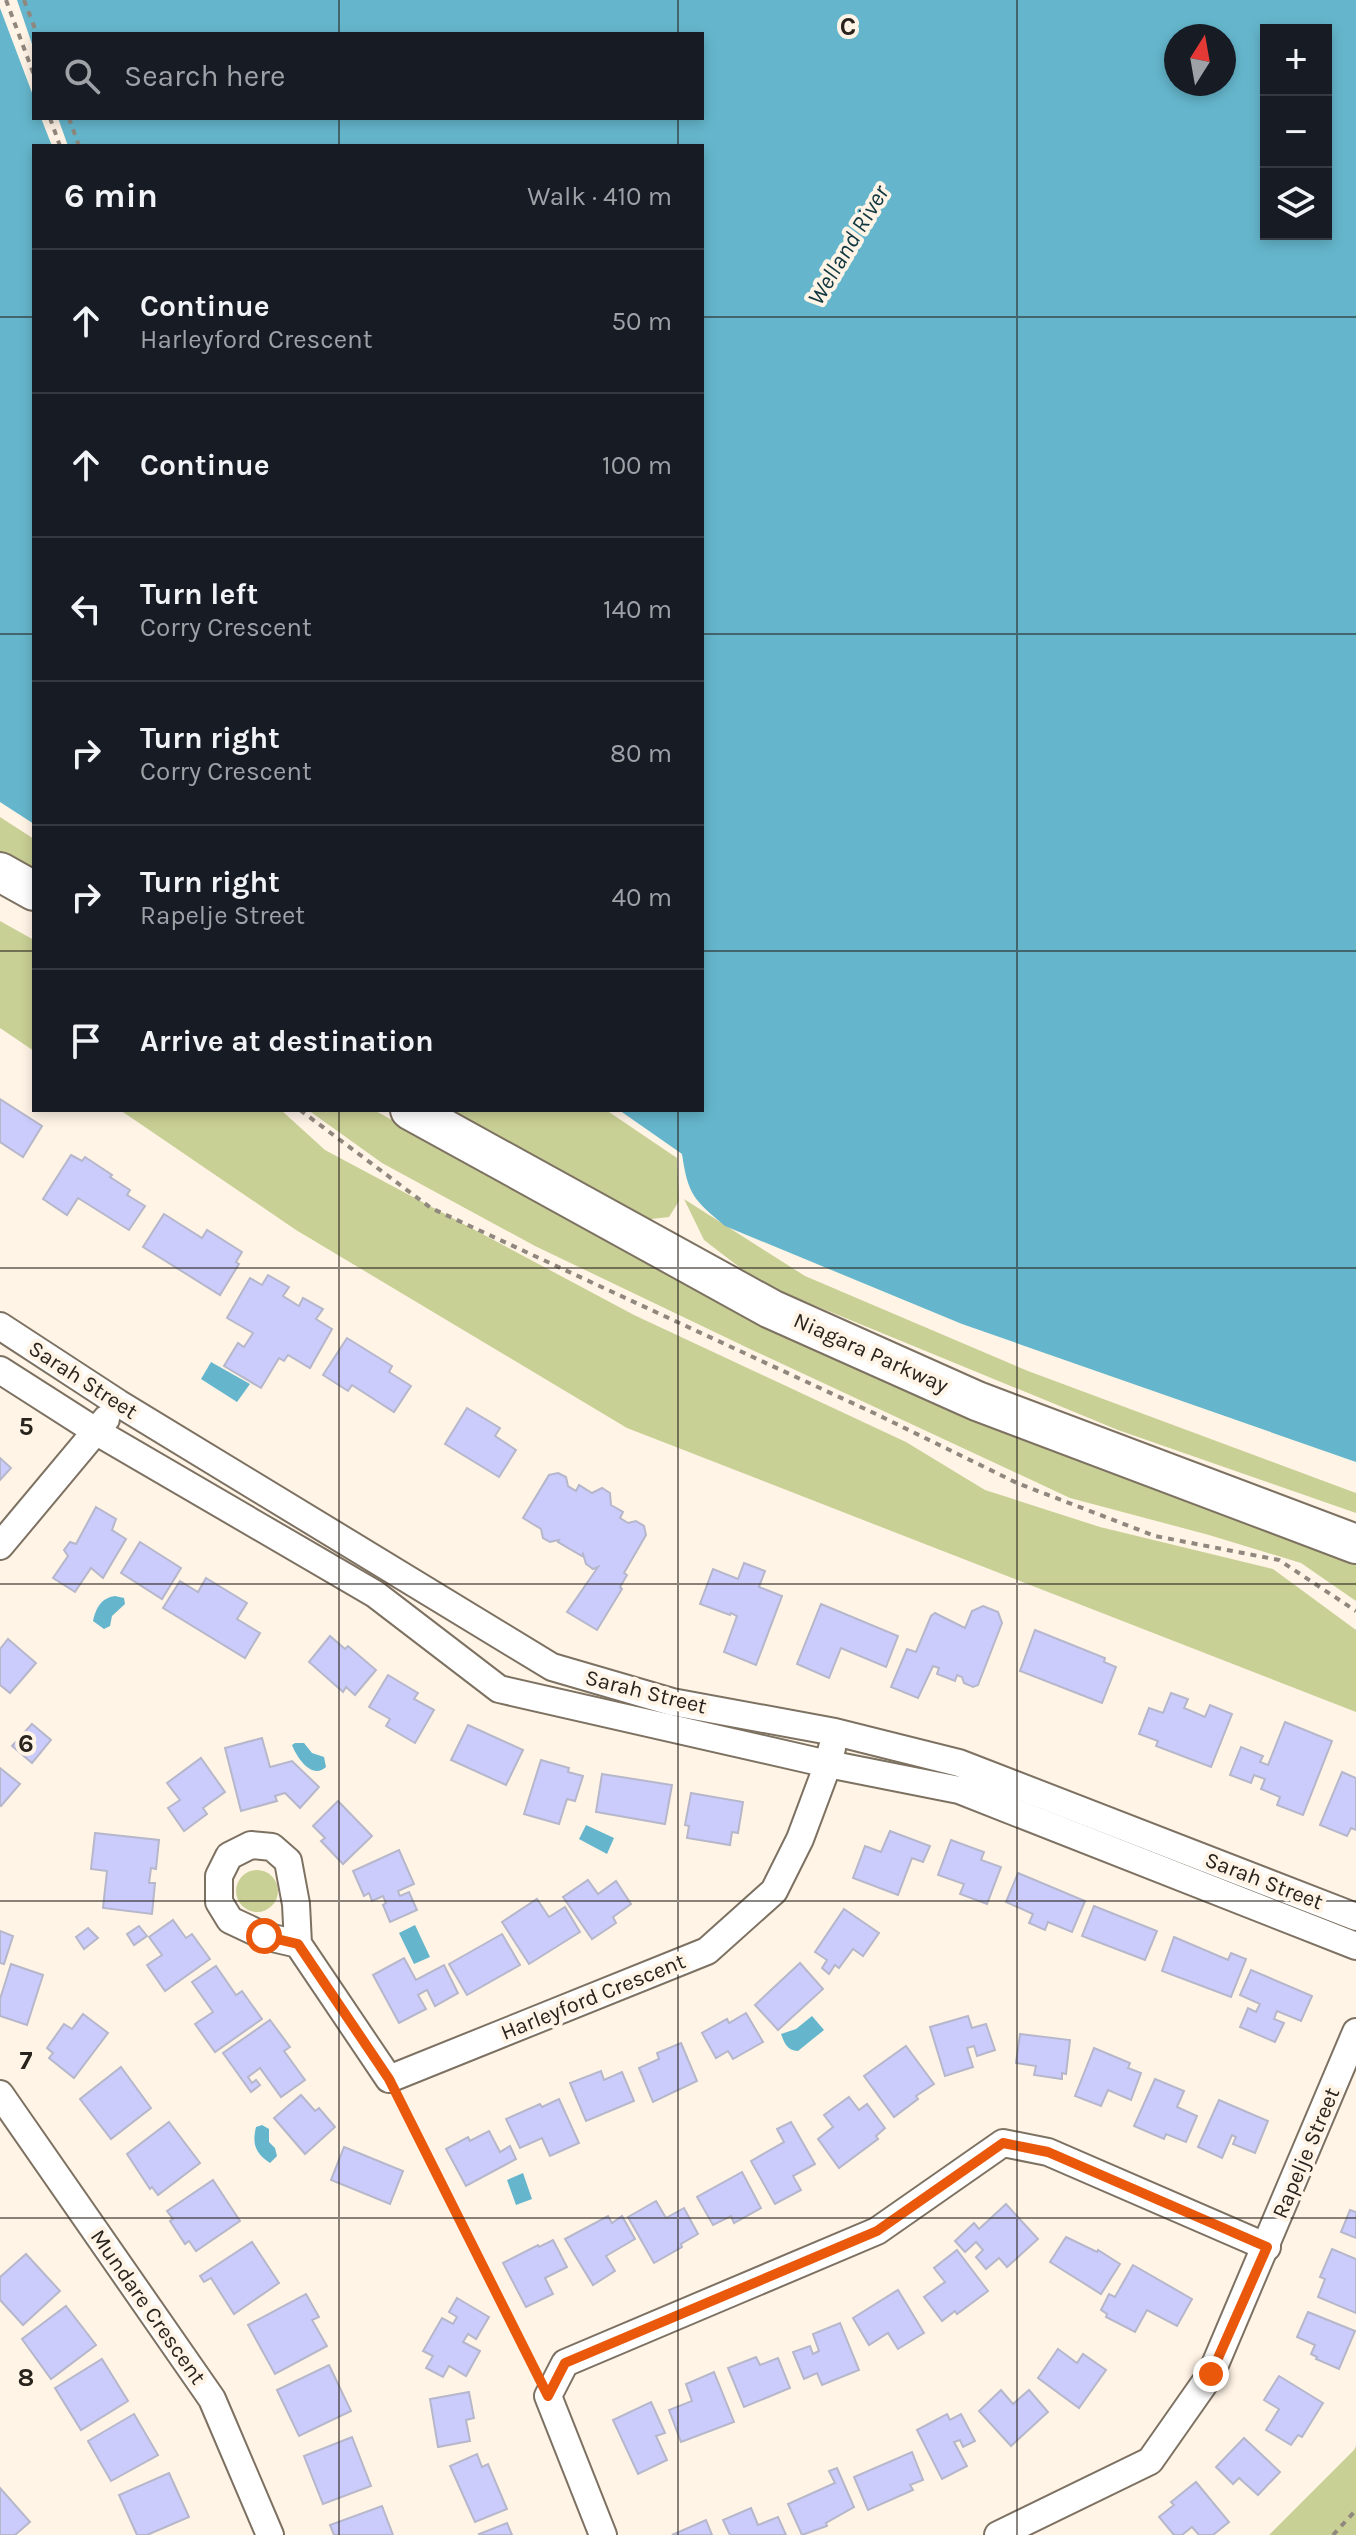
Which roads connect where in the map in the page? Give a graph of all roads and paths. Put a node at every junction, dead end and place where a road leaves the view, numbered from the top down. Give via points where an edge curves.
1 (6, 0) edge
2 (24, 0) edge
3 (36, 32) edge
4 (32, 70) edge
5 (51, 120) edge
6 (70, 120) edge
7 (59, 144) edge
8 (78, 144) edge
9 (0, 872) edge
10 (32, 890) edge
11 (303, 1112) edge
12 (414, 1112) edge
13 (0, 1326) edge
14 (0, 1370) edge
15 (118, 1403) junction
16 (97, 1432) junction
17 (1356, 1544) edge
18 (0, 1546) edge
19 (1356, 1611) edge
20 (835, 1732) junction
21 (828, 1764) junction
22 (1356, 1917) edge
23 (298, 1944) dead end
24 (1356, 1946) edge
25 (1356, 2032) edge
26 (389, 2079) junction
27 (0, 2094) edge
28 (1267, 2247) junction
29 (548, 2396) junction
30 (1356, 2510) edge
31 (270, 2535) edge
32 (603, 2535) edge
33 (998, 2535) edge
34 (1333, 2535) edge

1 - 4 path
2 - 3 path
5 - 7 path
6 - 8 path
9 - 10 main road
11 - 19 path via 431,1208 1017,1483 1155,1536 1279,1560
12 - 17 main road, Niagara Parkway via 771,1309 977,1401
13 - 15 street, Sarah Street
14 - 16 street, Sarah Street
15 - 16 street
15 - 20 street, Sarah Street via 552,1667 672,1702
16 - 18 street
16 - 21 street, Sarah Street via 375,1594 499,1689
20 - 21 street, Harleyford Crescent
20 - 22 street, Sarah Street via 959,1763
21 - 24 street, Sarah Street via 959,1790
21 - 26 street, Harleyford Crescent via 774,1891 707,1951
23 - 26 street
25 - 28 street, Rapelje Street
26 - 29 path
27 - 31 street, Mundare Crescent via 212,2399
28 - 29 street via 1048,2152 1003,2143 877,2231 565,2363
28 - 33 street, Rapelje Street via 1211,2374 1150,2461
29 - 32 street
30 - 34 path

